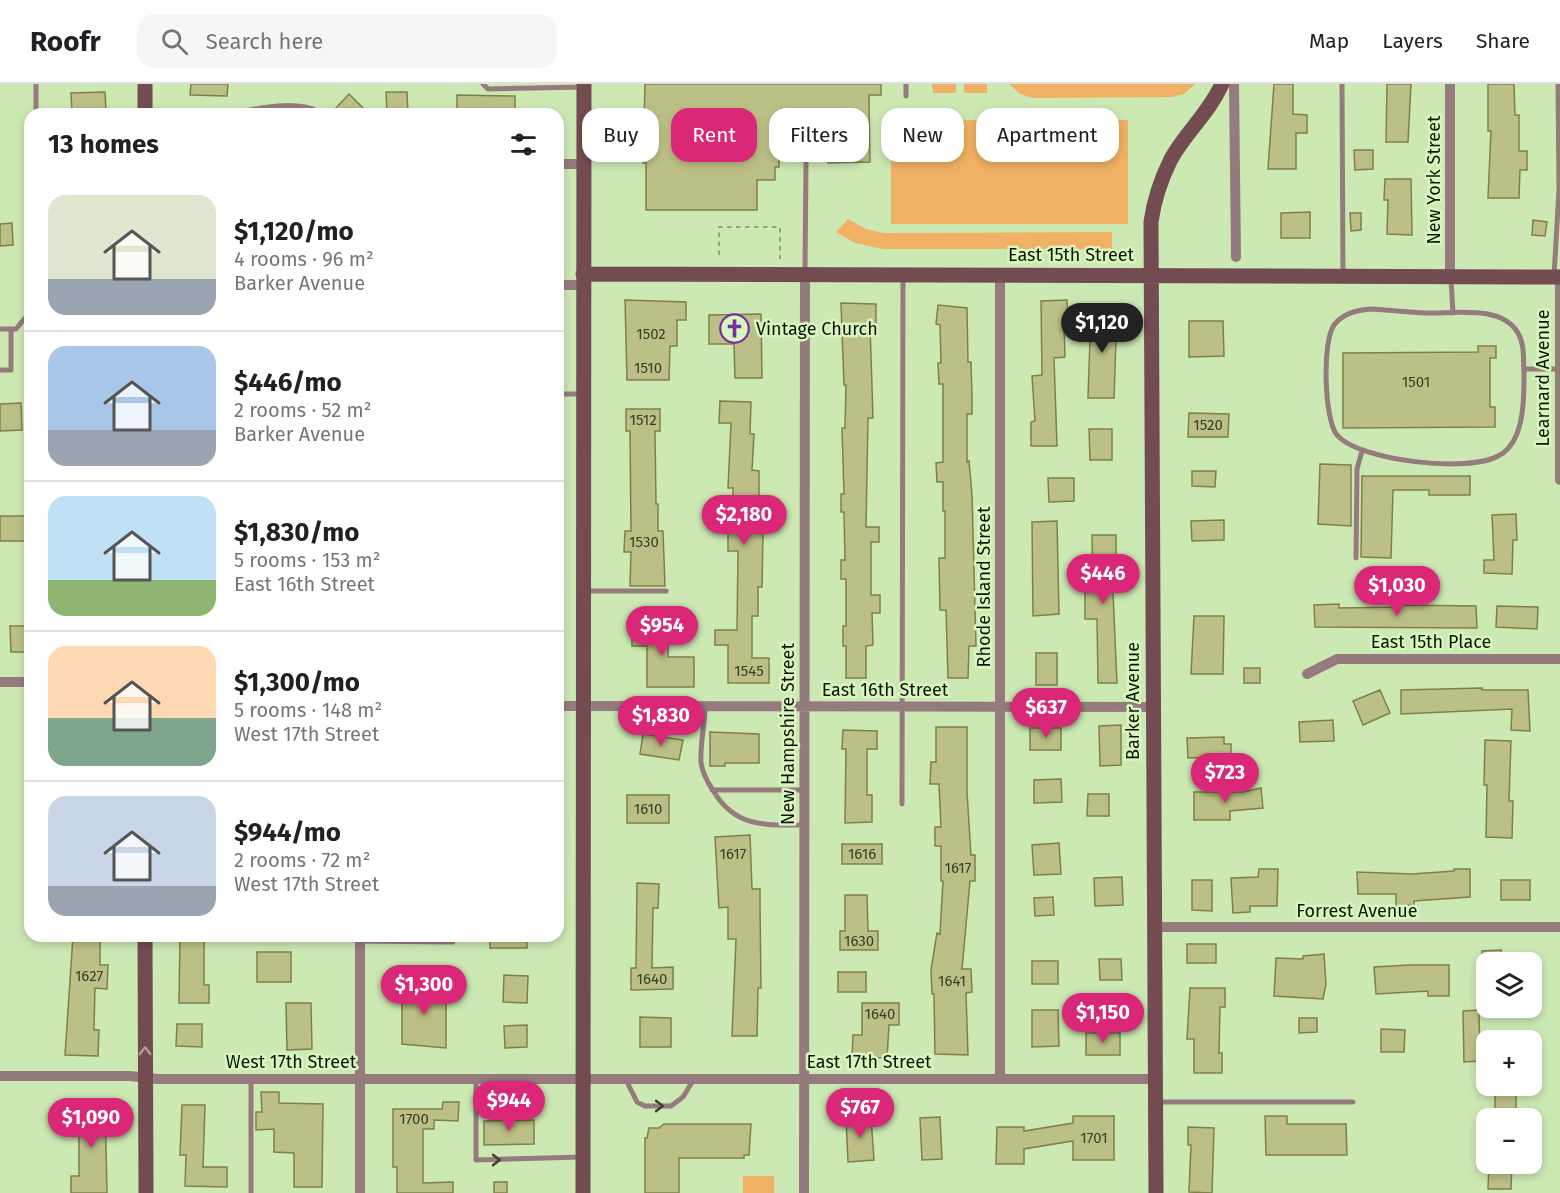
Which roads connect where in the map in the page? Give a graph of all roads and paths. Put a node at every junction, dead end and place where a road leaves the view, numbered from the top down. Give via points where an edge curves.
1 (36, 84) edge
2 (145, 84) edge
3 (483, 84) edge
4 (906, 84) edge
5 (1222, 84) edge
6 (1234, 84) edge
7 (1342, 84) edge
8 (1450, 84) edge
9 (1558, 84) edge
10 (584, 86) edge
11 (906, 96) dead end
12 (36, 108) edge
13 (145, 108) edge
14 (806, 163) dead end
15 (564, 164) edge
16 (583, 164) junction
17 (719, 255) dead end
18 (1236, 257) dead end
19 (780, 262) dead end
20 (805, 274) junction
21 (903, 275) junction
22 (1000, 275) junction
23 (1149, 275) junction
24 (1343, 276) junction
25 (1450, 276) junction
26 (1558, 277) edge
27 (583, 280) junction
28 (564, 284) edge
29 (1453, 313) junction
30 (24, 319) edge
31 (0, 329) edge
32 (11, 329) junction
33 (1524, 369) junction
34 (1560, 369) edge
35 (0, 370) edge
36 (564, 394) edge
37 (583, 394) junction
38 (1362, 451) junction
39 (1560, 480) edge
40 (1356, 558) dead end
41 (583, 591) junction
42 (666, 591) dead end
43 (1560, 658) edge
44 (1306, 674) dead end
45 (0, 682) edge
46 (24, 682) edge
47 (564, 706) edge
48 (583, 706) junction
49 (705, 706) junction
50 (804, 707) junction
51 (903, 707) junction
52 (1000, 707) junction
53 (1152, 707) junction
54 (712, 790) junction
55 (804, 790) junction
56 (902, 804) dead end
57 (804, 825) junction
58 (1154, 927) junction
59 (1560, 927) edge
60 (145, 942) edge
61 (360, 942) edge
62 (0, 1076) edge
63 (145, 1077) junction
64 (251, 1078) junction
65 (360, 1078) junction
66 (476, 1078) junction
67 (582, 1078) junction
68 (625, 1078) junction
69 (694, 1078) junction
70 (804, 1079) junction
71 (999, 1079) junction
72 (1155, 1079) junction
73 (1155, 1102) junction
74 (1353, 1102) dead end
75 (583, 1157) junction
76 (146, 1193) edge
77 (252, 1193) edge
78 (360, 1193) edge
79 (583, 1193) edge
80 (804, 1193) edge
81 (1155, 1193) edge

1 - 12 lane
2 - 13 main road
3 - 10 lane via 488,89
4 - 11 lane
5 - 23 main road, Barker Avenue via 1172,158 1158,189 1151,222
6 - 18 street
7 - 24 lane
8 - 25 street, New York Street
9 - 26 lane
10 - 16 main road
14 - 20 lane
15 - 16 street
16 - 27 main road
17 - 19 path via 719,227 780,227
20 - 21 main road, East 15th Street
20 - 27 main road, East 15th Street
20 - 50 street, New Hampshire Street
21 - 22 main road, East 15th Street
21 - 51 lane
22 - 23 main road, East 15th Street
22 - 52 street, Rhode Island Street
23 - 24 main road, East 15th Street
23 - 53 main road, Barker Avenue
24 - 25 main road, East 15th Street
25 - 26 main road, East 15th Street
25 - 29 lane
26 - 34 street, Learnard Avenue
27 - 28 street
27 - 37 main road
29 - 33 lane via 1477,313 1510,323 1523,345
29 - 38 lane via 1359,310 1340,318 1333,326 1327,351 1329,414 1337,435
30 - 32 lane
31 - 32 lane
32 - 35 lane via 11,370
33 - 34 lane
33 - 38 lane via 1517,433 1510,447 1499,456 1467,464
34 - 39 street, Learnard Avenue
36 - 37 lane
37 - 41 main road
38 - 40 lane via 1357,469
41 - 42 lane
41 - 48 main road
43 - 44 street, East 15th Place via 1337,658
45 - 46 street
47 - 48 street, East 16th Street
48 - 49 street, East 16th Street
48 - 67 main road
49 - 50 street, East 16th Street
49 - 54 lane via 701,764
50 - 51 street, East 16th Street
50 - 55 street, New Hampshire Street
51 - 52 street, East 16th Street
51 - 56 lane
52 - 53 street, East 16th Street
52 - 71 street, Rhode Island Street
53 - 58 main road, Barker Avenue
54 - 55 lane
54 - 57 lane via 725,808 741,818 761,825
55 - 57 street, New Hampshire Street
57 - 70 street, New Hampshire Street
58 - 59 street, Forrest Avenue
58 - 72 main road, Barker Avenue
63 -> 60 main road
61 - 65 street
62 - 63 street, West 17th Street
63 - 64 street, West 17th Street
63 - 76 main road
64 - 65 street, West 17th Street
64 - 77 lane
65 - 66 street, West 17th Street
65 - 78 street
66 - 67 street, West 17th Street
66 -> 75 lane via 476,1160
67 - 68 street, East 17th Street
67 - 75 main road
68 - 69 street, East 17th Street
68 -> 69 lane via 637,1102 645,1106 677,1103
69 - 70 street, East 17th Street
70 - 71 street, East 17th Street
70 - 80 street, New Hampshire Street
71 - 72 street, East 17th Street
72 - 73 main road, Barker Avenue
73 - 74 lane
73 - 81 main road, Barker Avenue
75 - 79 main road

